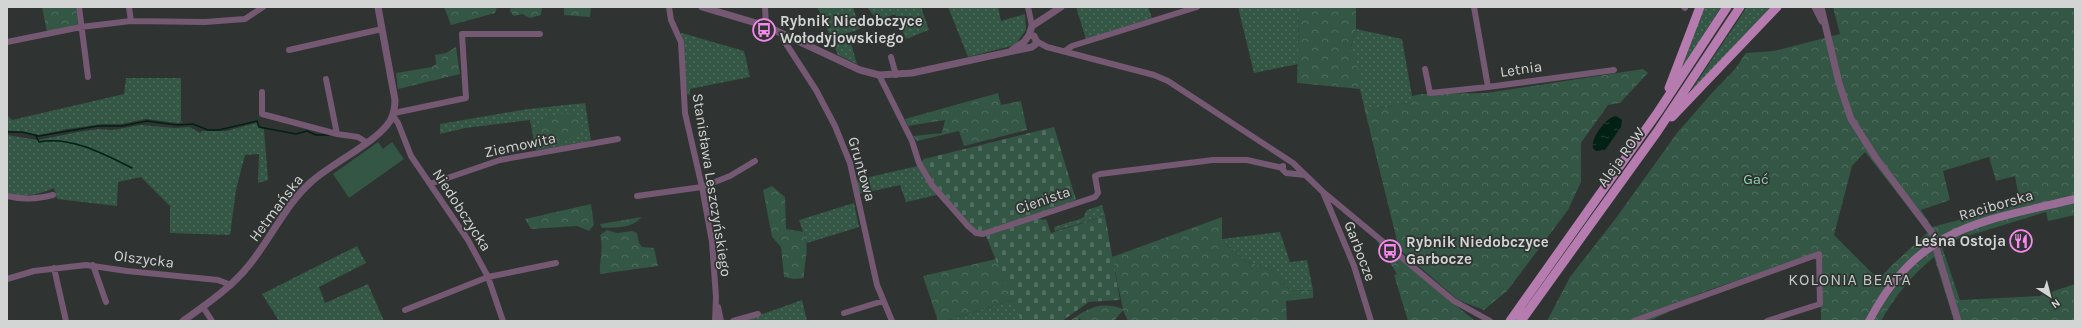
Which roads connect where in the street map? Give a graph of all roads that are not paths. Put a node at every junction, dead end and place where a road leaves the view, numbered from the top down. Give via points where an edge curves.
1 (79, 7) edge
2 (129, 7) edge
3 (264, 7) edge
4 (378, 7) edge
5 (669, 7) edge
6 (702, 7) edge
7 (765, 7) edge
8 (1028, 7) edge
9 (1061, 7) edge
10 (1196, 7) edge
11 (1474, 7) edge
12 (1700, 7) edge
13 (1727, 7) edge
14 (1740, 7) edge
15 (1777, 7) edge
16 (1815, 7) edge
17 (1821, 7) edge
18 (131, 21) junction
19 (1040, 22) junction
20 (1825, 24) junction
21 (766, 26) junction
22 (1032, 26) junction
23 (82, 27) junction
24 (382, 29) junction
25 (540, 34) dead end
26 (783, 34) junction
27 (7, 42) edge
28 (1032, 42) junction
29 (289, 50) dead end
30 (1010, 51) junction
31 (1065, 51) junction
32 (891, 57) dead end
33 (1425, 69) dead end
34 (1614, 70) dead end
35 (879, 75) junction
36 (896, 75) junction
37 (88, 77) dead end
38 (326, 79) dead end
39 (1488, 87) junction
40 (262, 92) dead end
41 (1658, 112) junction
42 (394, 114) junction
43 (1657, 132) junction
44 (337, 134) junction
45 (618, 139) dead end
46 (366, 142) junction
47 (755, 161) dead end
48 (1285, 165) junction
49 (1296, 167) junction
50 (1292, 174) junction
51 (1305, 175) junction
52 (430, 184) junction
53 (702, 187) junction
54 (1322, 191) junction
55 (52, 195) dead end
56 (7, 196) edge
57 (637, 196) dead end
58 (2075, 199) edge
59 (1936, 242) junction
60 (556, 263) dead end
61 (93, 265) junction
62 (54, 268) junction
63 (488, 277) junction
64 (7, 279) edge
65 (231, 285) junction
66 (716, 298) junction
67 (883, 301) junction
68 (106, 302) dead end
69 (203, 307) junction
70 (405, 310) dead end
71 (844, 313) dead end
72 (758, 314) dead end
73 (66, 321) edge
74 (183, 321) edge
75 (212, 321) edge
76 (503, 321) edge
77 (715, 321) edge
78 (721, 321) edge
79 (733, 321) edge
80 (892, 321) edge
81 (1371, 321) edge
82 (1490, 321) edge
83 (1510, 321) edge
84 (1521, 321) edge
85 (1634, 321) edge
86 (1766, 321) edge
87 (1869, 321) edge
88 (1958, 321) edge

1 - 23 street
2 - 18 street
3 - 18 street via 245,19 205,22
4 - 24 street
5 - 53 street, Stanisława Leszczyńskiego via 671,20 681,42 685,113
6 - 21 street
7 - 21 street
8 - 22 street
9 - 19 street
10 - 31 street via 1072,46
11 - 39 street, Letnia
12 - 41 main road
13 - 41 main road, Aleja ROW
14 - 43 main road, Aleja ROW
15 - 43 main road
16 - 20 street
17 - 20 street
18 - 23 street
19 - 22 street
19 - 28 street
20 - 59 street via 1846,107 1855,125 1876,158 1930,228
21 - 26 street
22 - 28 street
23 - 27 street
23 - 37 street
24 - 29 street
24 - 42 street via 394,94
25 - 42 street via 462,34 466,98
26 - 35 street via 860,70
26 - 67 street, Gruntowa via 784,40 816,90 835,126 850,163 870,257
28 - 30 street
28 - 30 street via 1025,45 1024,42
28 - 31 street
30 - 36 street
31 - 48 street via 1164,79 1273,151
32 - 36 street
33 - 39 street via 1430,92
34 - 39 street, Letnia
35 - 36 street
35 - 48 street, Cienista via 912,141 919,163 932,185 976,233 983,234 1095,197 1098,193 1094,179 1100,174 1213,160 1247,160
38 - 44 street
40 - 44 street via 262,114
41 - 83 main road, Aleja ROW
42 - 46 street, Hetmańska via 382,130
42 - 52 street, Niedobczycka via 411,156
43 - 84 main road, Aleja ROW
44 - 46 street via 358,137
45 - 52 street, Ziemowita via 500,160
46 - 65 street, Hetmańska via 311,182 298,196 251,264
47 - 53 street via 730,176
48 - 49 street
48 - 50 street via 1286,173
49 - 50 street
49 - 51 street
50 - 51 street
51 - 54 street
52 - 63 street, Niedobczycka via 468,240
53 - 57 street
53 - 66 street, Stanisława Leszczyńskiego via 712,242
54 - 81 street, Garbocze via 1354,266
54 - 82 street via 1454,301
55 - 56 street via 36,199
58 - 59 main road, Raciborska via 1985,221 1961,229
59 - 87 main road, Raciborska via 1899,274
59 - 88 street
60 - 63 street
61 - 62 street, Olszycka
61 - 65 street, Olszycka via 134,272 218,280
61 - 68 street
62 - 64 street, Olszycka
62 - 73 street
63 - 70 street
63 - 76 street, Niedobczycka
65 - 69 street, Hetmańska
66 - 77 street, Stanisława Leszczyńskiego
66 - 78 street
67 - 71 street
67 - 80 street, Gruntowa
69 - 74 street, Hetmańska
69 - 75 street
72 - 79 street
85 - 86 street via 1819,254 1820,304

